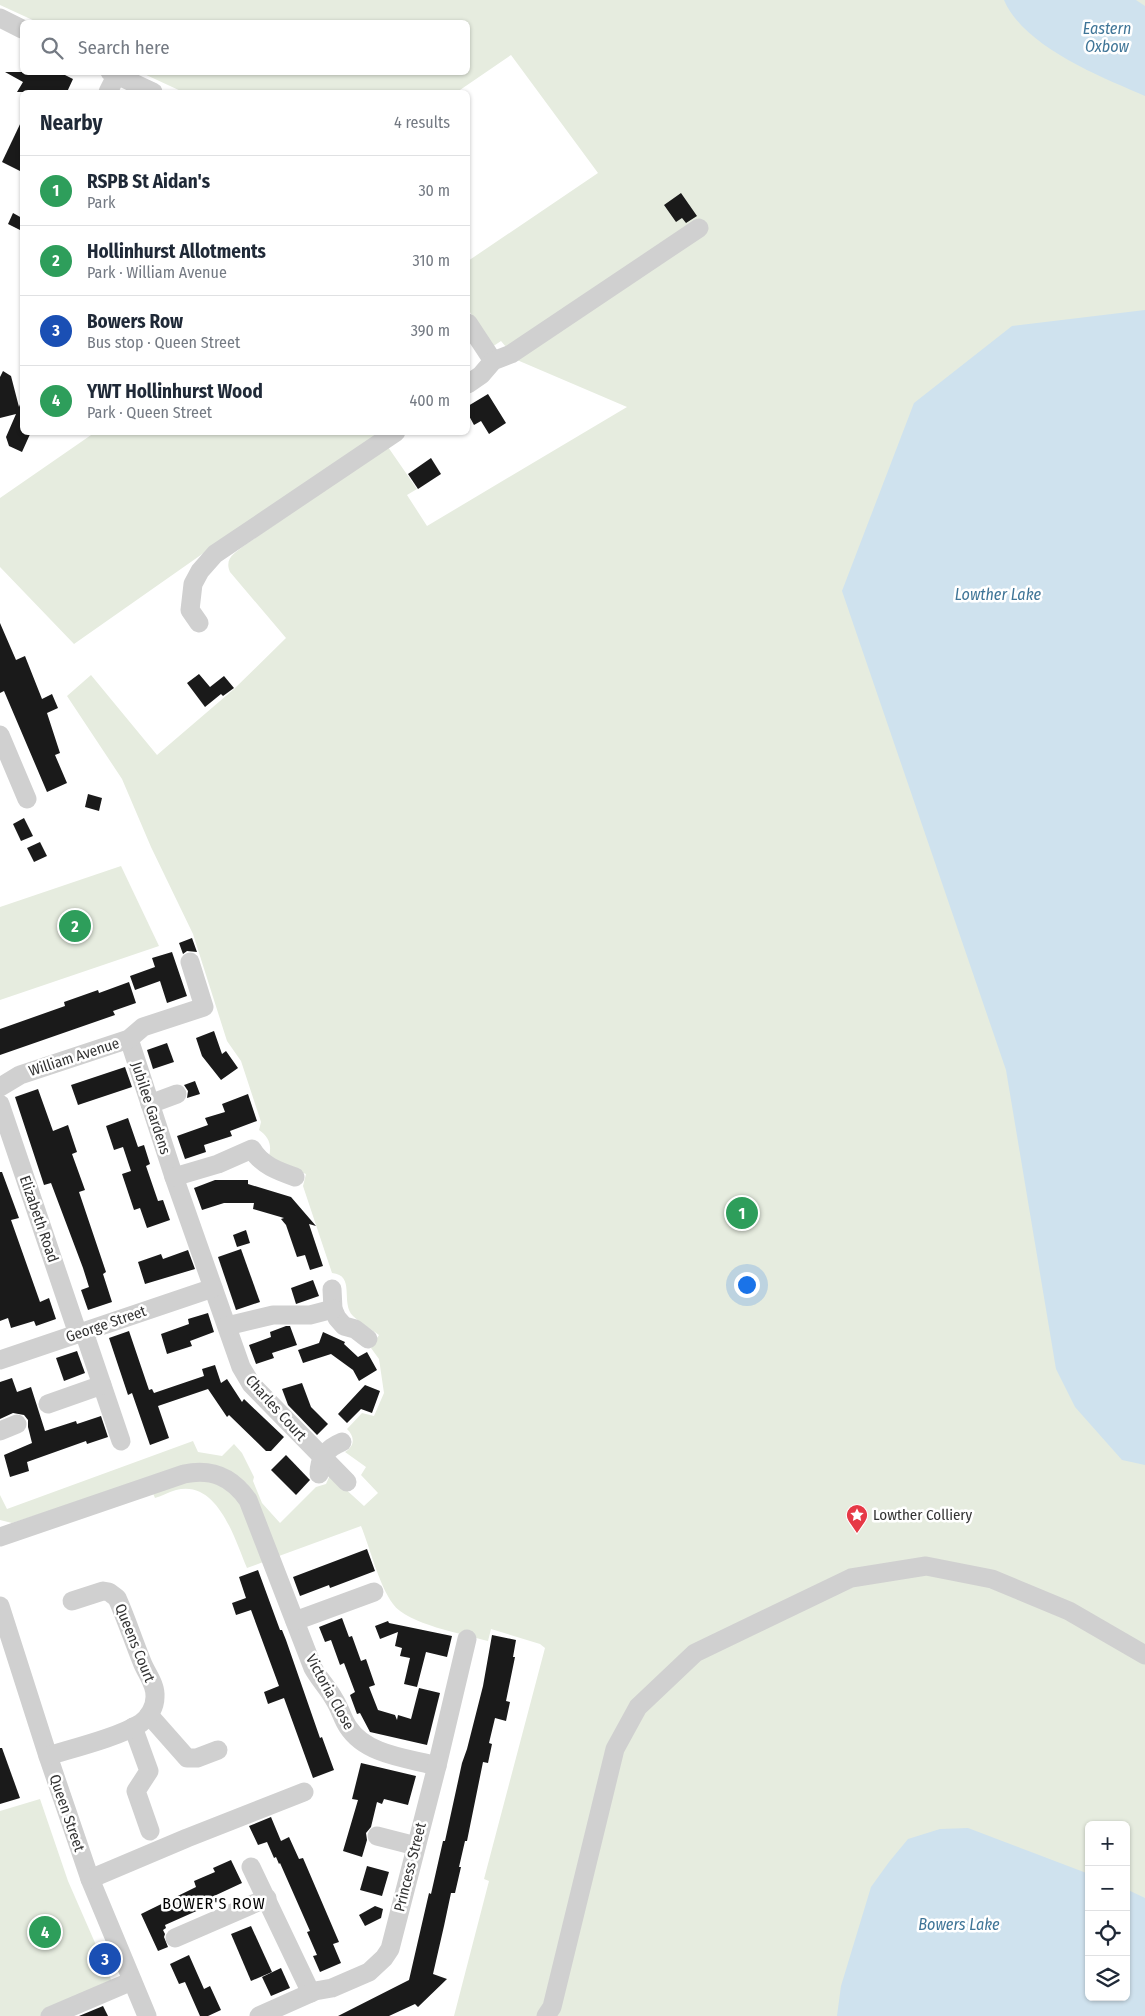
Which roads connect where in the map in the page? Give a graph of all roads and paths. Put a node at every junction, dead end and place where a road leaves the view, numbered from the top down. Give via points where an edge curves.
1 (0, 18) edge
2 (20, 28) edge
3 (113, 75) edge
4 (115, 75) edge
5 (109, 90) edge
6 (149, 90) edge
7 (699, 228) dead end
8 (470, 326) edge
9 (493, 360) junction
10 (470, 383) edge
11 (392, 435) edge
12 (199, 624) dead end
13 (0, 735) edge
14 (27, 799) dead end
15 (190, 962) dead end
16 (129, 1039) junction
17 (0, 1086) edge
18 (177, 1094) dead end
19 (0, 1104) edge
20 (150, 1104) junction
21 (174, 1177) junction
22 (295, 1177) dead end
23 (213, 1288) junction
24 (332, 1289) dead end
25 (333, 1309) junction
26 (227, 1326) junction
27 (81, 1333) junction
28 (368, 1339) dead end
29 (0, 1360) edge
30 (102, 1385) junction
31 (48, 1404) dead end
32 (121, 1441) dead end
33 (342, 1442) dead end
34 (320, 1466) junction
35 (347, 1482) dead end
36 (0, 1537) edge
37 (374, 1592) dead end
38 (72, 1601) dead end
39 (0, 1606) edge
40 (295, 1621) junction
41 (467, 1639) dead end
42 (1145, 1655) edge
43 (149, 1715) junction
44 (133, 1727) junction
45 (218, 1750) dead end
46 (48, 1756) junction
47 (437, 1766) junction
48 (304, 1792) dead end
49 (150, 1831) dead end
50 (377, 1836) dead end
51 (416, 1846) junction
52 (251, 1867) dead end
53 (90, 1879) junction
54 (267, 1898) junction
55 (175, 1938) dead end
56 (132, 1981) junction
57 (311, 1993) junction
58 (50, 2016) edge
59 (147, 2016) edge
60 (259, 2016) edge
61 (546, 2016) edge

1 - 2 street
3 - 5 street
4 - 6 street
7 - 9 street via 511,354
8 - 9 street
9 - 10 street
11 - 12 street via 215,554 193,584 190,610
13 - 14 street
15 - 16 street, William Avenue via 204,1007 143,1027
16 - 17 street, William Avenue via 20,1075
16 - 20 street, Jubilee Gardens
18 - 20 street
19 - 27 street, Elizabeth Road
20 - 21 street, Jubilee Gardens
21 - 22 street via 218,1164 252,1149 263,1163
21 - 23 street, Jubilee Gardens
23 - 26 street, Charles Court
23 - 27 street, George Street
24 - 25 street
25 - 26 street via 310,1315 273,1315
25 - 28 street via 344,1326 355,1329
26 - 34 street, Charles Court via 250,1384
27 - 29 street, George Street
27 - 30 street, Elizabeth Road
30 - 31 street
30 - 32 street, Elizabeth Road
33 - 34 street via 332,1447
34 - 35 street, Charles Court
36 - 40 street, Victoria Close via 184,1474 209,1472 221,1475 241,1490 248,1500
37 - 40 street
38 - 43 street, Queens Court via 103,1591 117,1598 154,1686 154,1706
39 - 46 street, Queen Street
40 - 47 street, Victoria Close via 312,1668 334,1698 355,1737 375,1750
41 - 47 street, Princess Street
42 - 61 street via 1068,1611 992,1579 926,1566 851,1578 694,1653 638,1707 615,1749 570,1938 552,2007
43 - 44 street
43 - 45 street via 186,1758 197,1758
44 - 46 street
44 - 49 street via 149,1771 136,1791
46 - 53 street, Queen Street
47 - 51 street, Princess Street
48 - 53 street
50 - 51 street
51 - 57 street, Princess Street via 390,1949 384,1958 369,1972 351,1981
52 - 54 street
53 - 56 street, Queen Street
54 - 55 street
54 - 57 street
56 - 58 street
56 - 59 street, Queen Street
57 - 60 street, Princess Street

